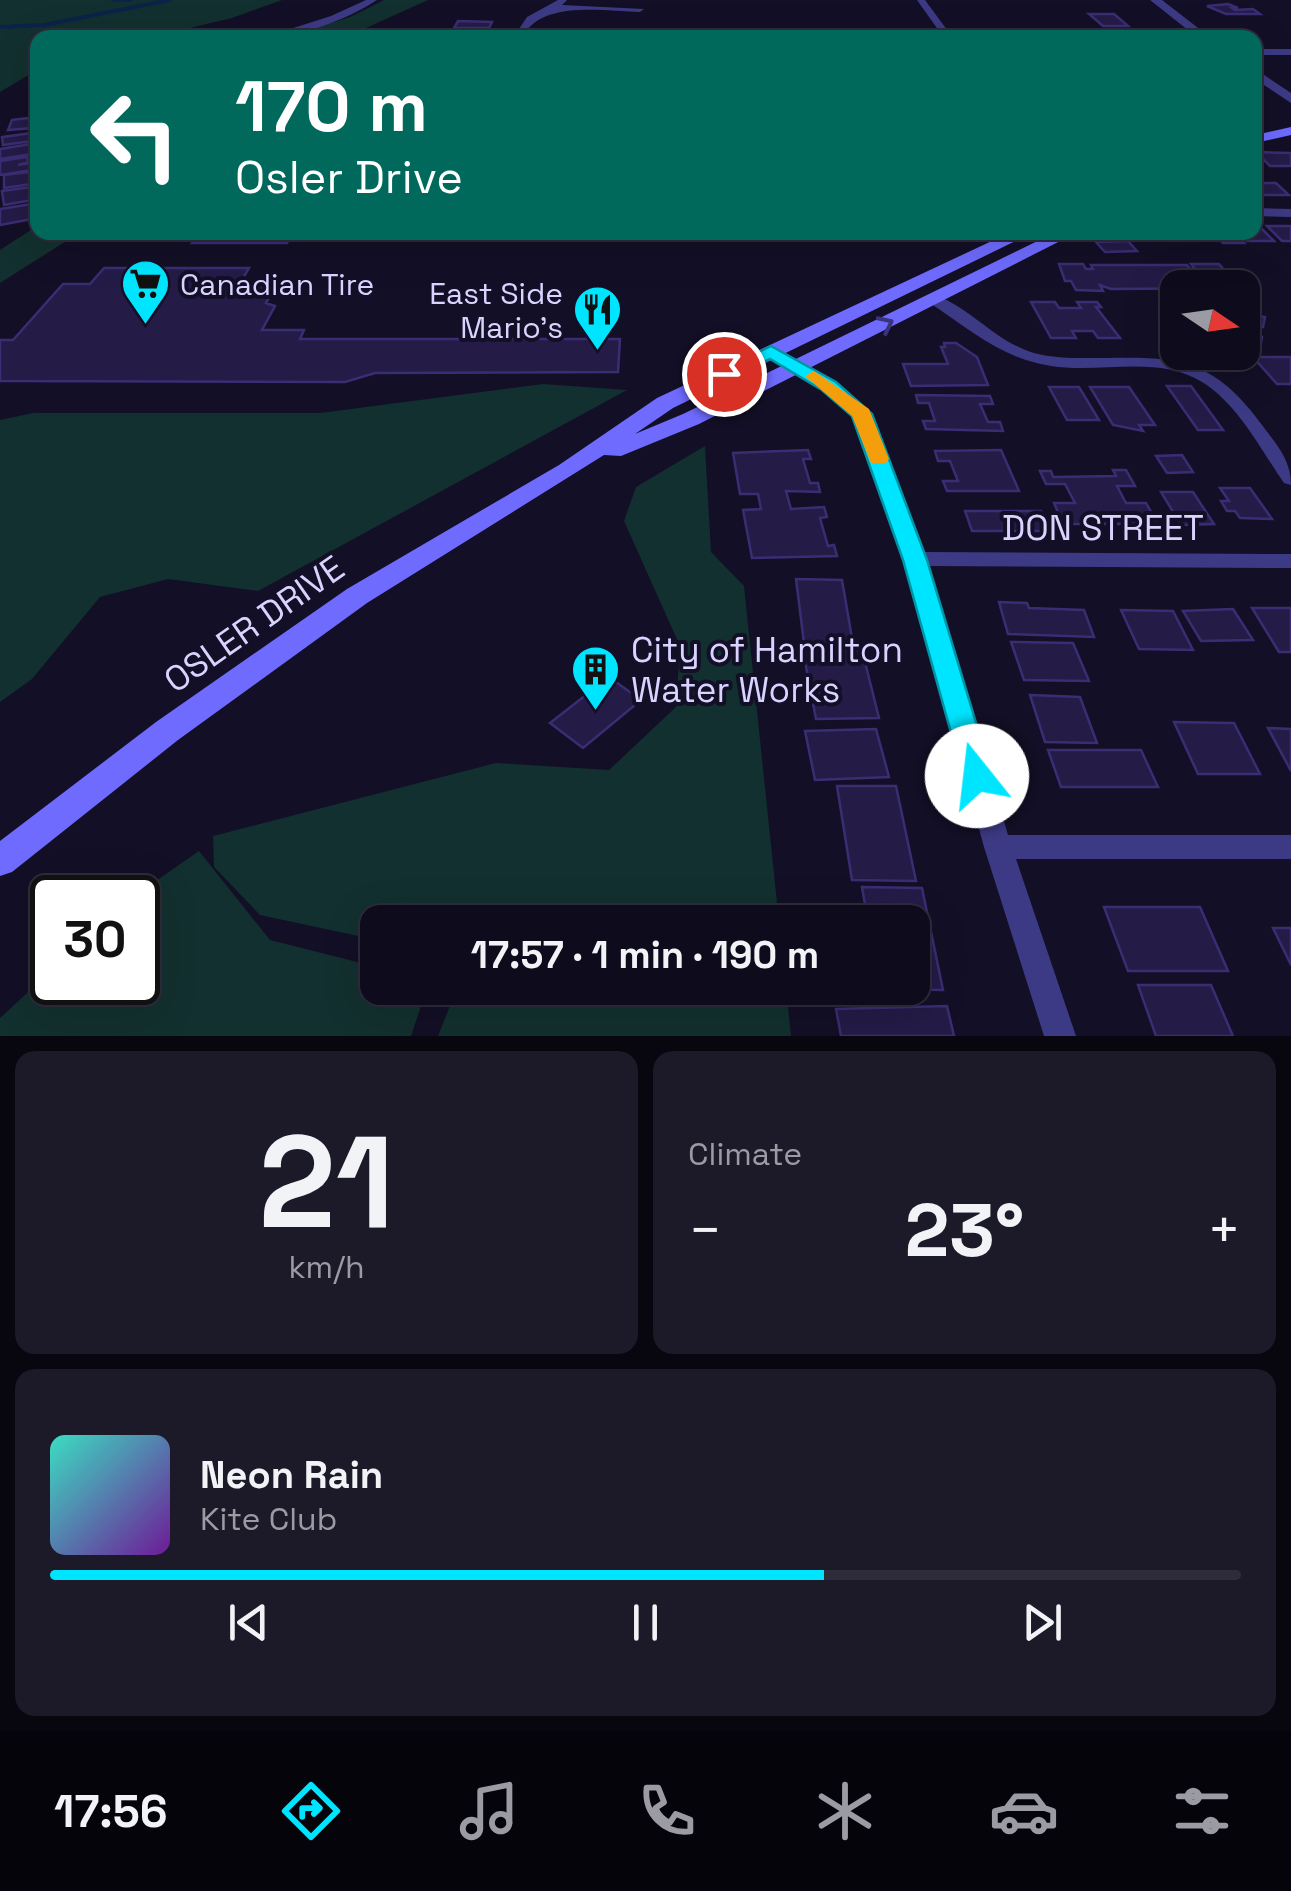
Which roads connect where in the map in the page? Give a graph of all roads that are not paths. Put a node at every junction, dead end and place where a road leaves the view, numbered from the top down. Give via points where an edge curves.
1 (373, 0) edge
2 (565, 0) edge
3 (921, 0) edge
4 (1154, 0) edge
5 (551, 7) junction
6 (640, 9) dead end
7 (300, 30) edge
8 (519, 30) edge
9 (942, 30) edge
10 (1195, 30) edge
11 (1262, 52) edge
12 (1291, 52) edge
13 (1262, 78) edge
14 (1291, 99) edge
15 (1291, 131) edge
16 (1262, 137) edge
17 (1262, 212) edge
18 (1291, 212) edge
19 (1009, 240) edge
20 (1054, 240) edge
21 (935, 300) junction
22 (771, 352) junction
23 (798, 366) junction
24 (567, 470) junction
25 (1291, 479) edge
26 (915, 560) junction
27 (1291, 561) edge
28 (1291, 847) edge
29 (998, 848) junction
30 (0, 862) edge
31 (1060, 1036) edge

1 - 7 street
2 - 5 street
3 - 9 street
4 - 10 street
5 - 6 street
5 - 8 street
11 - 12 street
13 - 14 street
15 - 16 main road
17 - 18 street
19 - 22 main road, OSLER DRIVE
20 - 21 main road, OSLER DRIVE
23 -> 21 main road, OSLER DRIVE
21 - 25 street via 1032,358 1194,370 1222,388
22 - 23 street
22 - 24 main road, OSLER DRIVE via 665,403
23 - 24 main road, OSLER DRIVE
23 - 26 street via 862,414
24 - 30 main road, OSLER DRIVE via 356,596
26 - 27 street, DON STREET
26 - 29 street
28 - 29 street
29 - 31 street

